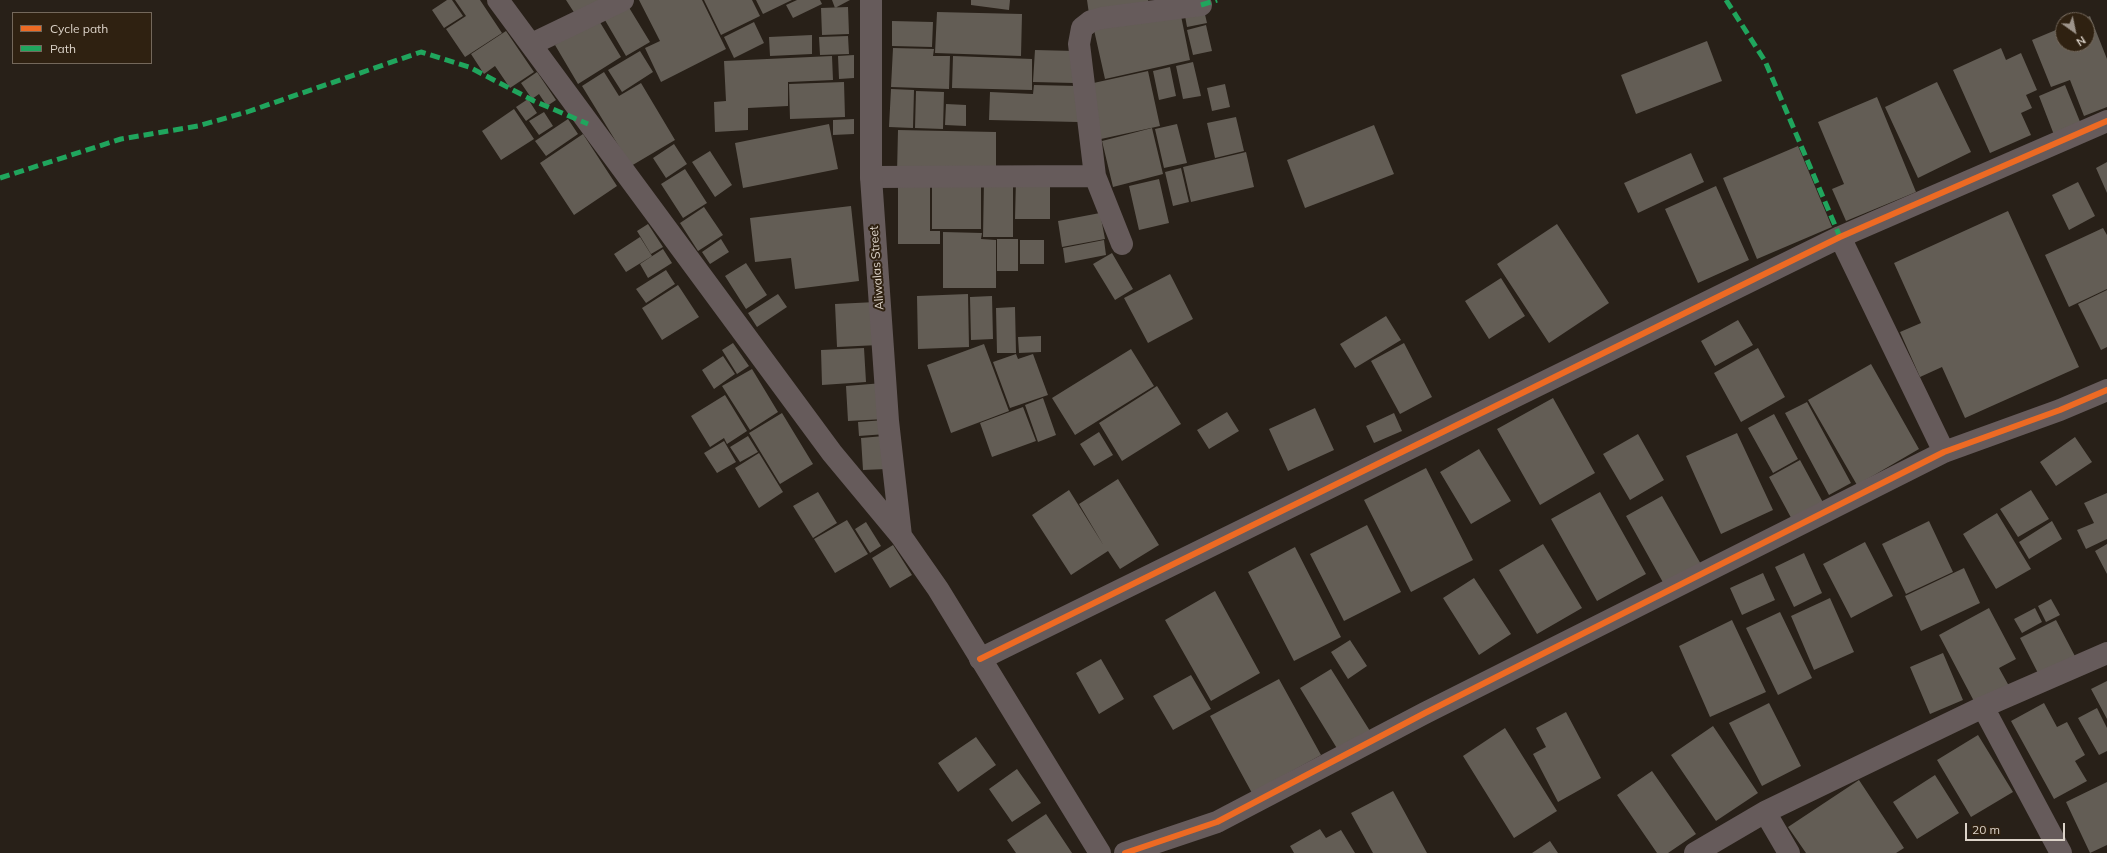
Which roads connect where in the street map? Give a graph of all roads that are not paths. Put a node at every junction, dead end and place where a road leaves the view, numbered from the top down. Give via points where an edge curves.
1 (498, 0) edge
2 (623, 0) edge
3 (871, 0) edge
4 (1201, 5) dead end
5 (532, 44) junction
6 (2107, 122) edge
7 (1095, 176) junction
8 (871, 177) junction
9 (1840, 237) junction
10 (1122, 244) dead end
11 (2107, 390) edge
12 (1944, 452) junction
13 (901, 536) junction
14 (2107, 653) edge
15 (980, 659) junction
16 (1983, 707) junction
17 (1765, 812) junction
18 (1100, 853) edge
19 (1125, 853) edge
20 (1696, 853) edge
21 (1789, 853) edge
22 (2061, 853) edge

1 - 5 street
2 - 5 street
3 - 8 street, Aliwalas Street
4 - 7 street via 1102,18 1091,21 1082,28 1079,44
5 - 13 street via 588,124 832,453
6 - 9 street
7 - 8 street
7 - 10 street
8 - 13 street, Aliwalas Street via 888,421
9 - 12 street
9 - 15 street
11 - 12 street
12 - 19 street via 1425,713 1217,822
13 - 15 street via 938,589
14 - 16 street
15 - 18 street
16 - 17 street
16 - 22 street
17 - 20 street
17 - 21 street

